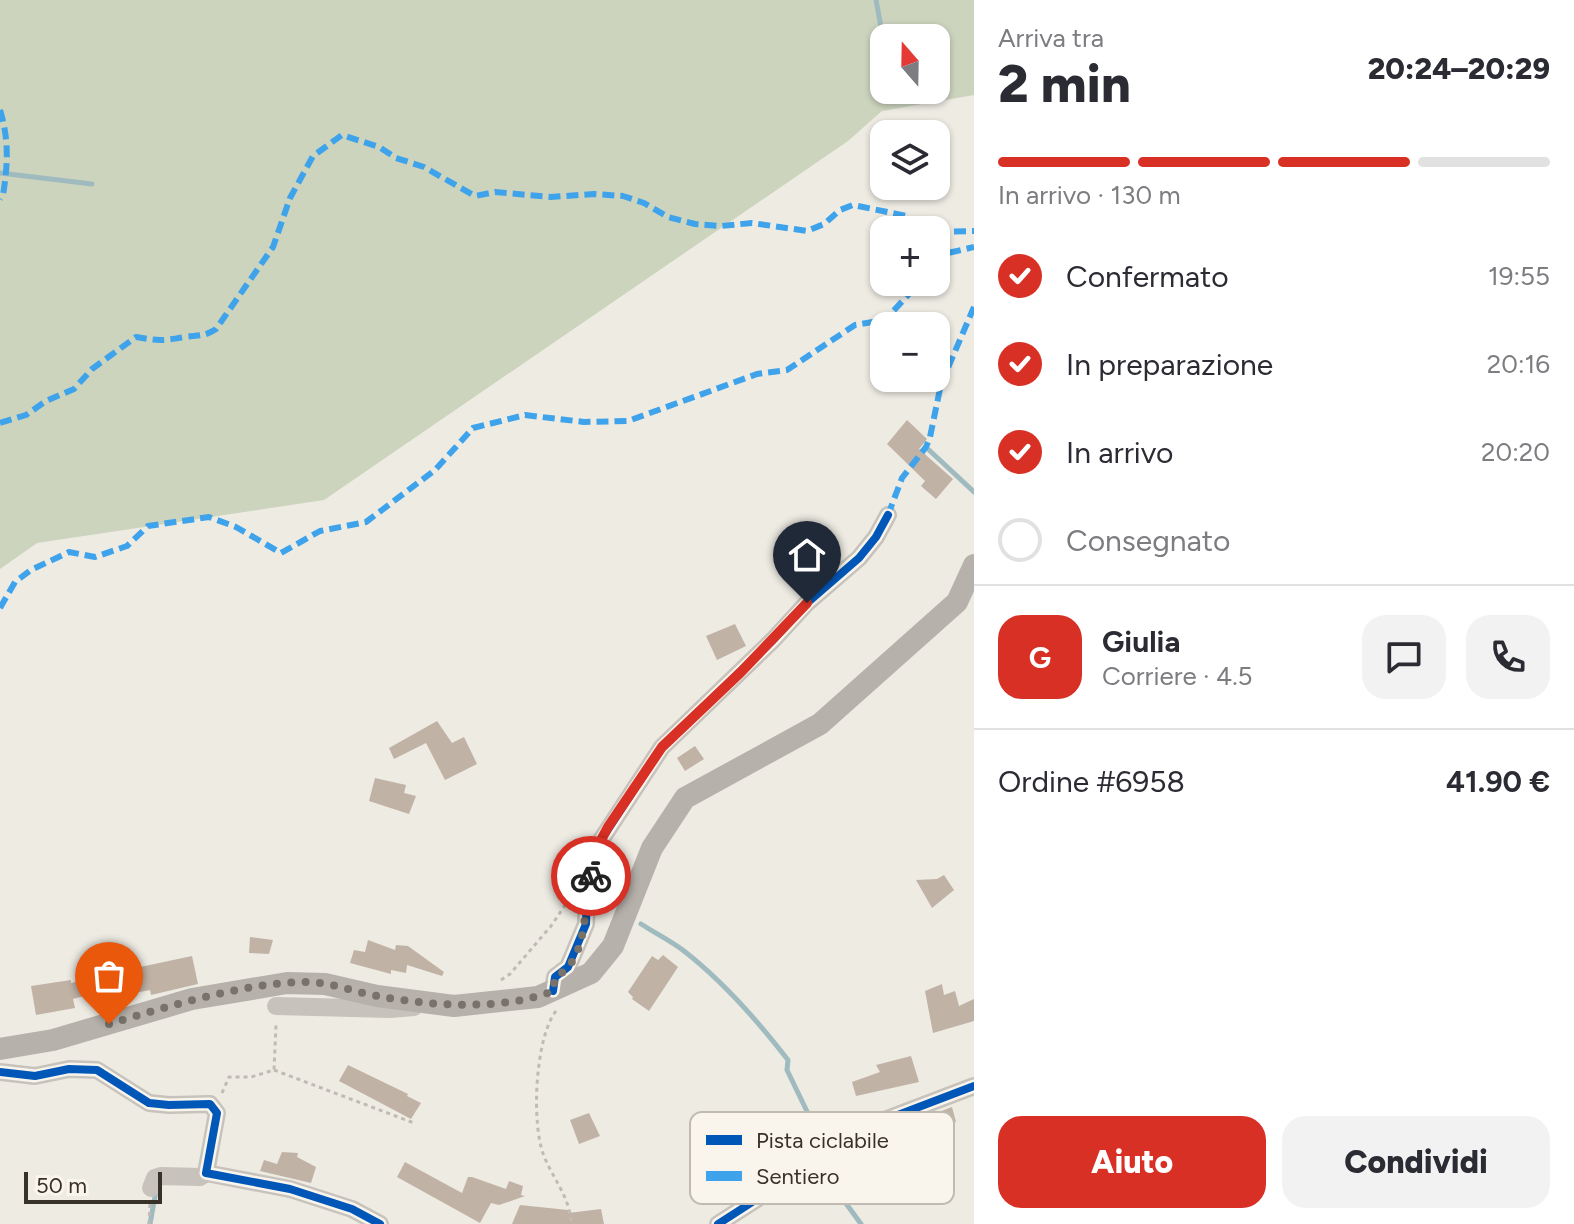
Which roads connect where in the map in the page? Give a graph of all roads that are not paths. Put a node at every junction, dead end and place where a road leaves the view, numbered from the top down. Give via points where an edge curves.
1 (888, 515) dead end
2 (974, 565) edge
3 (555, 990) junction
4 (429, 1004) junction
5 (276, 1006) road end
6 (0, 1049) edge
7 (0, 1072) edge
8 (974, 1086) edge
9 (906, 1112) edge
10 (206, 1173) junction
11 (151, 1188) dead end
12 (749, 1204) edge
13 (380, 1224) edge
14 (718, 1224) edge

1 - 3 street via 859,558 662,747 601,840 587,895 586,924 568,967 555,977
2 - 3 main road via 957,602 820,724 685,798 652,848 613,946 591,973
3 - 4 main road via 538,997
4 - 5 street via 390,1009
4 - 6 main road via 325,984 287,983 192,999 53,1040
7 - 10 street via 35,1076 97,1070 149,1103 210,1104 217,1113
8 - 9 street
10 - 11 street via 161,1176
10 - 13 street via 290,1189
12 - 14 street

